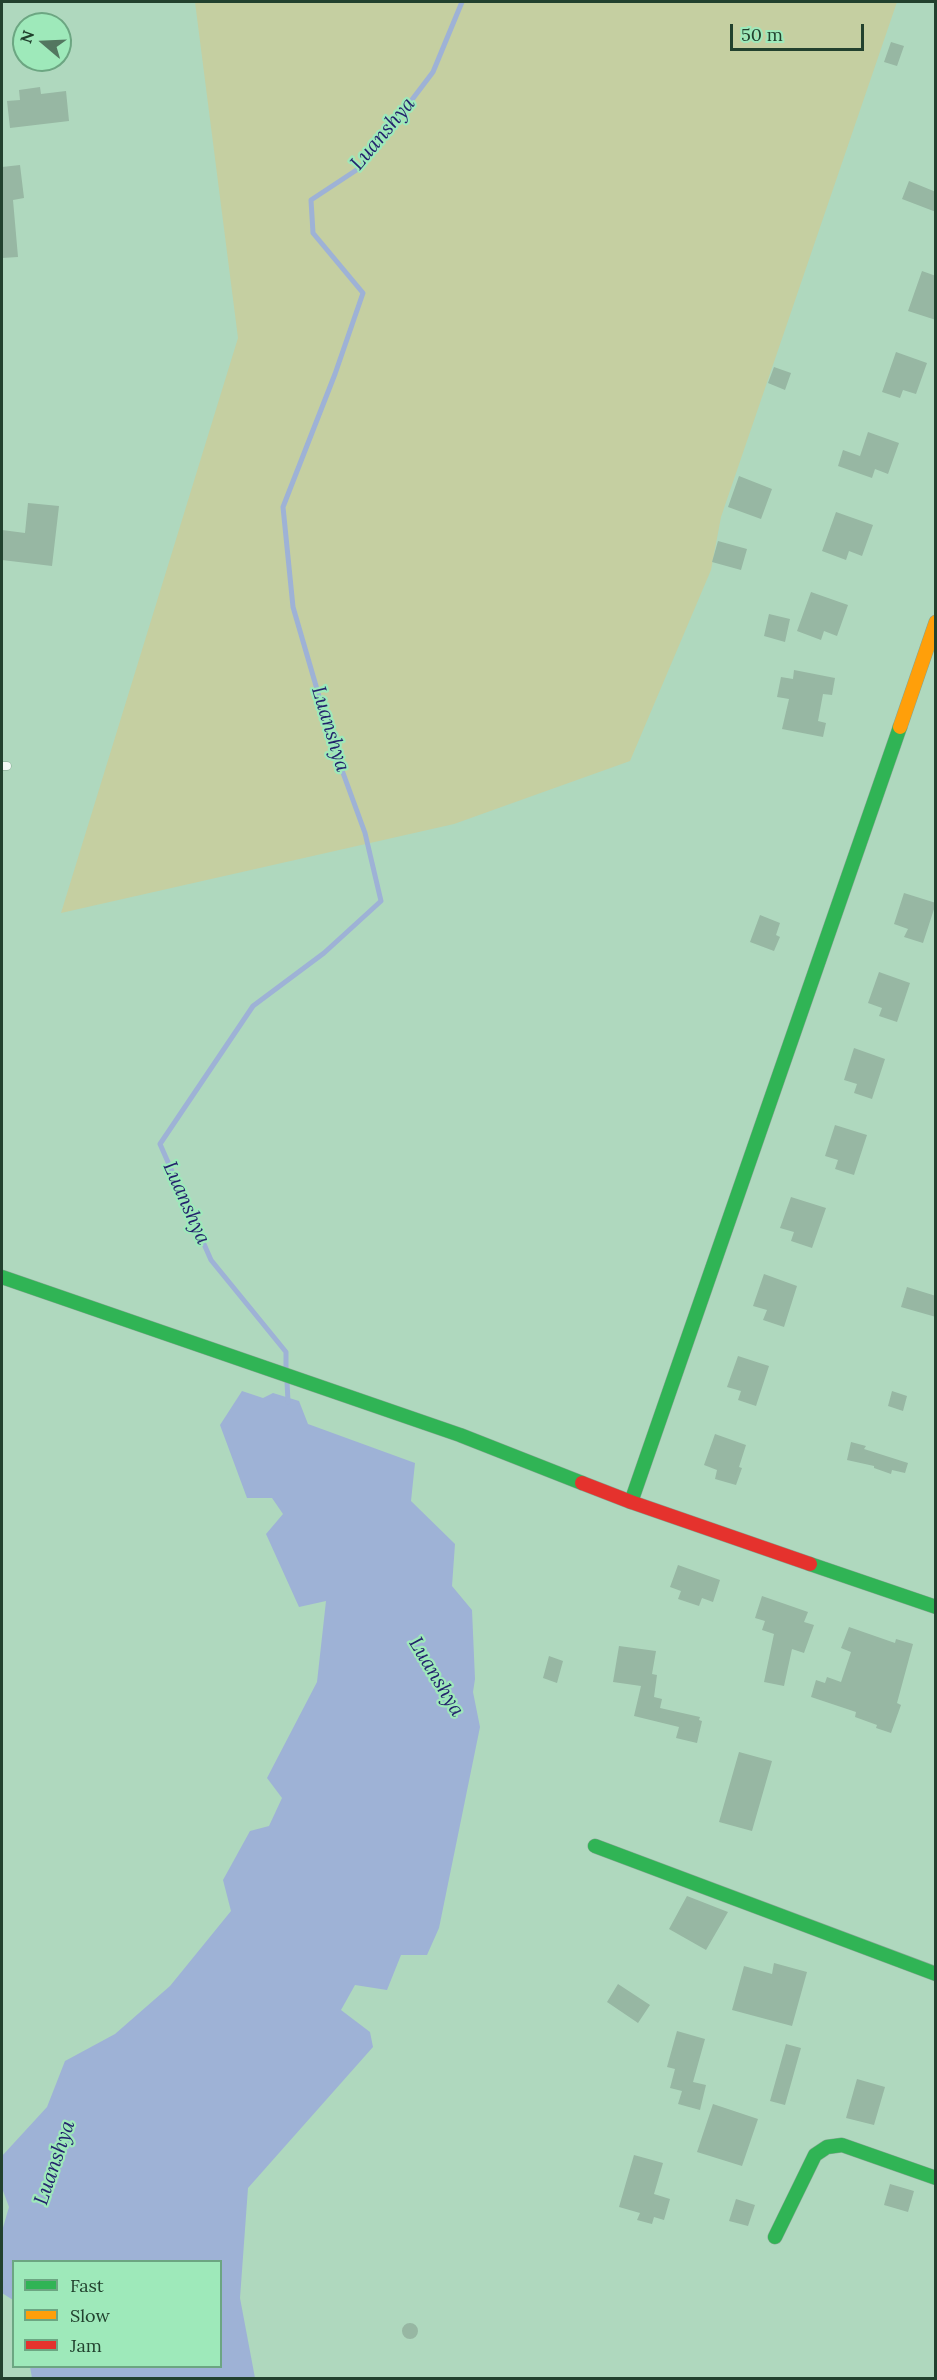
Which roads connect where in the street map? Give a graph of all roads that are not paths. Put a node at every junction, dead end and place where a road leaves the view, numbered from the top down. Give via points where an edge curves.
1 (936, 622) edge
2 (2, 1277) edge
3 (630, 1502) junction
4 (936, 1607) edge
5 (594, 1846) dead end
6 (936, 1974) edge
7 (936, 2178) edge
8 (775, 2237) dead end

1 - 3 street
2 - 3 street via 460,1435
3 - 4 street
5 - 6 street
7 - 8 street via 842,2145 827,2146 815,2155

